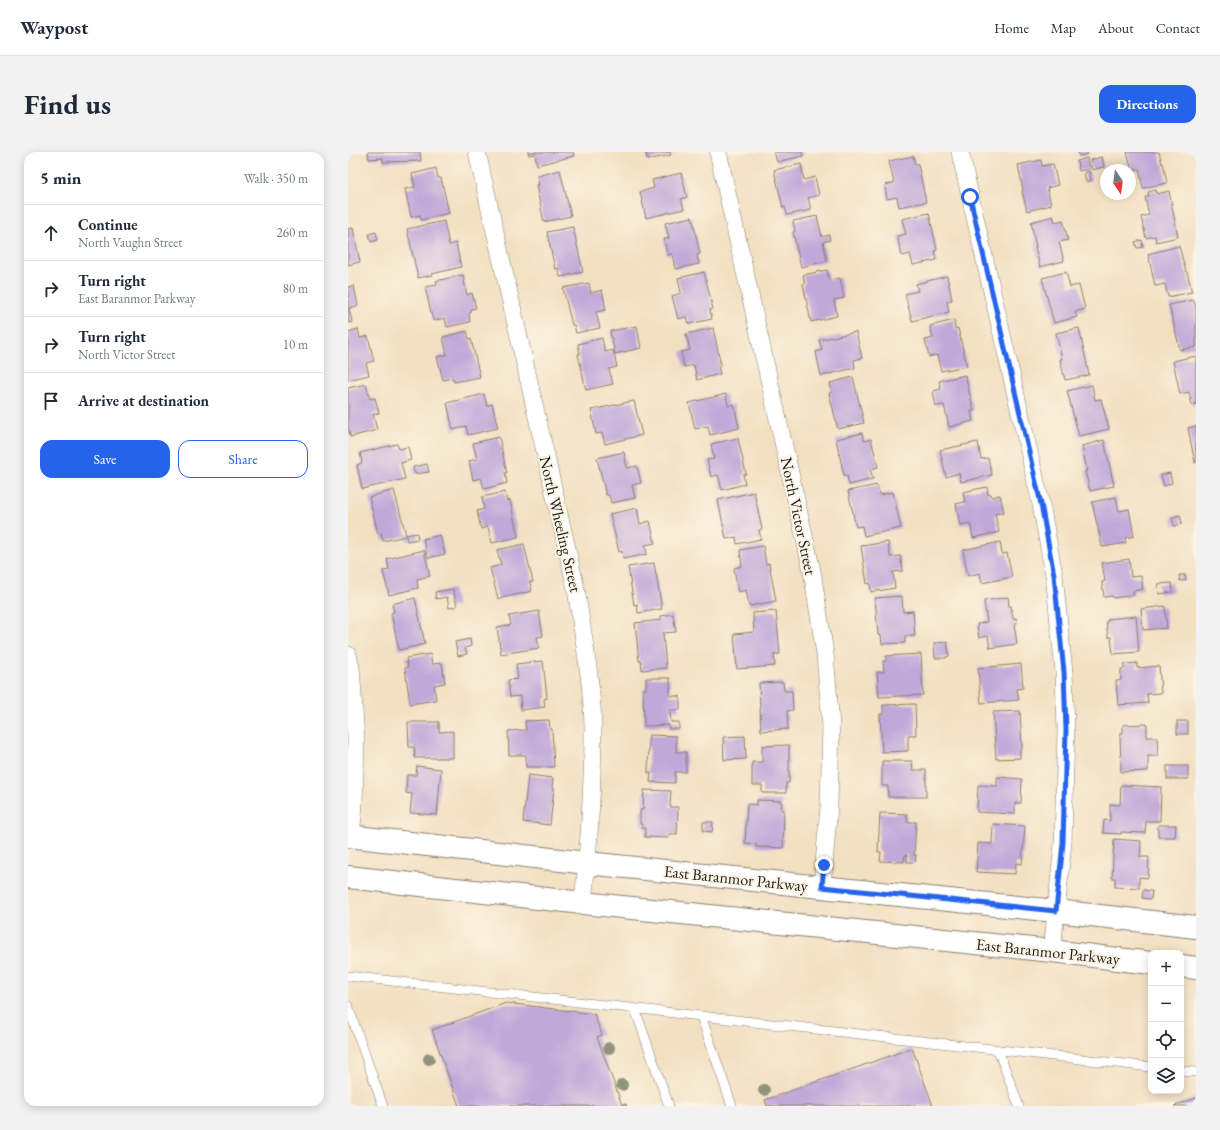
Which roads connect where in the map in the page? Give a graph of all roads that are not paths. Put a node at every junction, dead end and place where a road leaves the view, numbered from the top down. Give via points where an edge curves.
1 (477, 152) edge
2 (718, 152) edge
3 (960, 152) edge
4 (348, 655) edge
5 (350, 837) edge
6 (587, 863) junction
7 (348, 877) edge
8 (822, 887) junction
9 (583, 903) junction
10 (1056, 911) junction
11 (1196, 927) edge
12 (1052, 951) junction
13 (1148, 962) edge
14 (1184, 966) edge
15 (1196, 968) edge
16 (348, 976) edge
17 (348, 1006) edge
18 (635, 1009) junction
19 (701, 1016) junction
20 (998, 1050) junction
21 (1148, 1067) edge
22 (1184, 1071) edge
23 (1196, 1072) edge
24 (383, 1106) edge
25 (669, 1106) edge
26 (732, 1106) edge
27 (1018, 1106) edge

1 - 6 street, North Wheeling Street via 576,589 587,661 593,727 591,819
2 - 8 street, North Victor Street via 812,571 825,654 831,726 829,806
3 - 10 street via 1039,496 1054,575 1064,672 1066,730 1063,843
4 - 5 street via 356,739
5 - 6 street, East Baranmor Parkway
6 - 8 street, East Baranmor Parkway
6 - 9 street, North Wheeling Street
7 - 9 street, East Baranmor Parkway
8 - 10 street, East Baranmor Parkway
9 - 12 street, East Baranmor Parkway
10 - 11 street, East Baranmor Parkway
10 - 12 street
12 - 13 street, East Baranmor Parkway
14 - 15 street
16 - 18 lane
17 - 24 lane
18 - 19 lane
18 - 25 lane
19 - 20 lane
19 - 26 lane
20 - 21 lane
20 - 27 lane
22 - 23 lane

